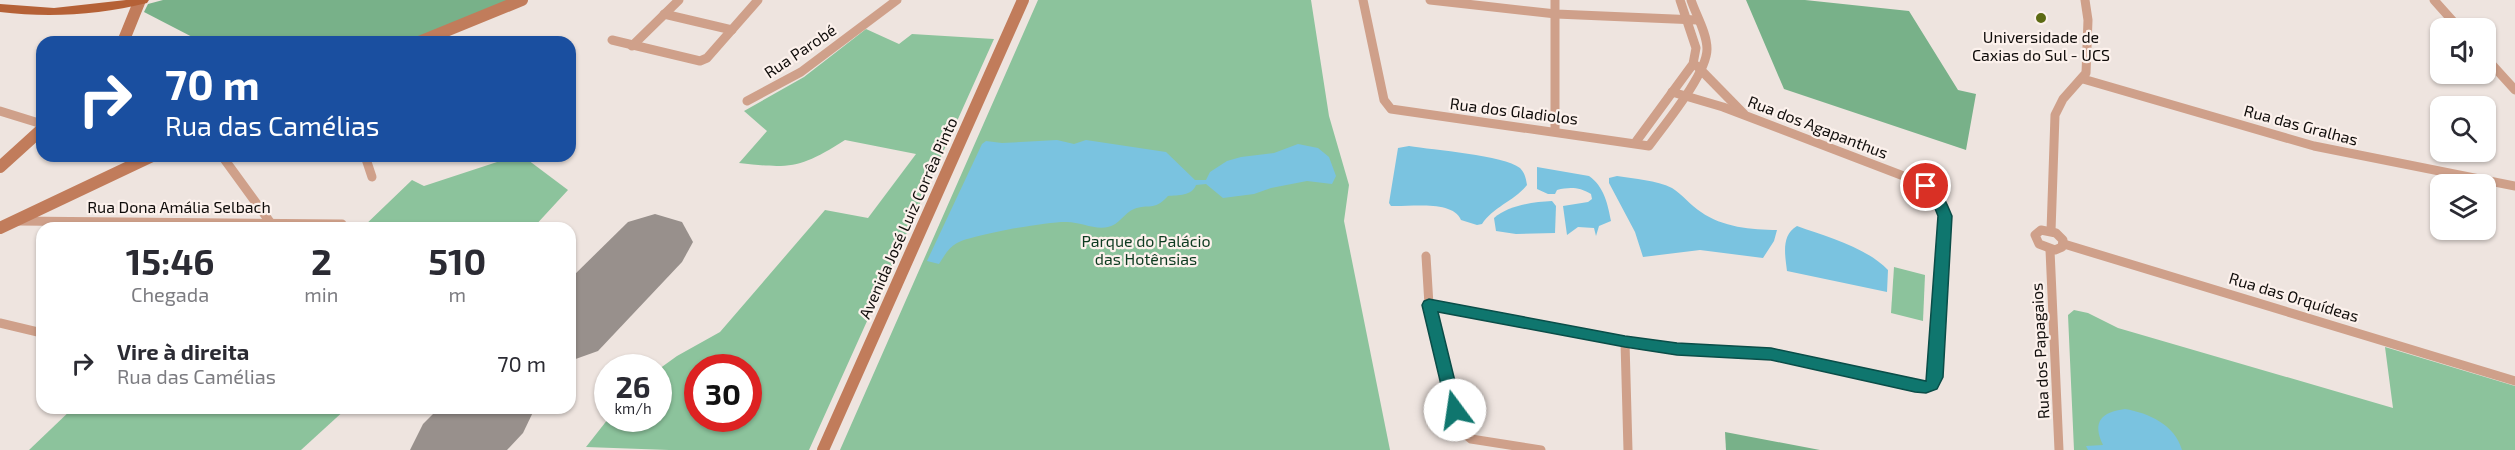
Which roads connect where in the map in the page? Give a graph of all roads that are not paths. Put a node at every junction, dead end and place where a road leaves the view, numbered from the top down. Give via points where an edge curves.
1 (140, 0) edge
2 (522, 0) edge
3 (679, 0) edge
4 (758, 0) edge
5 (897, 0) edge
6 (1023, 0) edge
7 (1364, 0) edge
8 (1430, 0) edge
9 (1555, 0) edge
10 (1680, 0) edge
11 (1691, 0) edge
12 (2085, 0) edge
13 (2434, 0) edge
14 (0, 8) edge
15 (664, 14) junction
16 (1556, 14) junction
17 (2450, 18) edge
18 (1686, 20) junction
19 (1697, 20) junction
20 (732, 30) junction
21 (125, 36) edge
22 (434, 36) edge
23 (612, 40) dead end
24 (633, 46) junction
25 (1697, 66) junction
26 (2496, 69) edge
27 (2083, 79) junction
28 (2515, 90) edge
29 (1672, 92) junction
30 (1684, 96) junction
31 (747, 101) dead end
32 (0, 111) edge
33 (1745, 116) junction
34 (36, 122) edge
35 (1555, 131) junction
36 (36, 134) edge
37 (1635, 143) junction
38 (139, 162) edge
39 (226, 162) edge
40 (367, 162) edge
41 (0, 167) edge
42 (372, 177) dead end
43 (2515, 186) edge
44 (15, 221) junction
45 (270, 222) joint
46 (0, 228) edge
47 (2050, 231) junction
48 (2064, 244) junction
49 (2050, 250) junction
50 (1426, 256) dead end
51 (1429, 305) junction
52 (2, 325) edge
53 (36, 332) edge
54 (1625, 342) junction
55 (2515, 381) edge
56 (824, 450) edge
57 (1541, 450) edge
58 (1628, 450) edge
59 (2059, 450) edge

1 - 14 main road via 45,12
1 - 21 street
2 - 22 street
3 - 15 street
4 - 20 street
5 - 31 street, Rua Parobé via 801,72
6 - 56 street, Avenida José Luiz Corrêa Pinto
7 - 35 street, Rua dos Gladiolos via 1384,100 1389,107
8 - 16 street
9 - 16 street
10 - 18 street
11 - 19 street
12 - 27 street via 2088,50
13 - 17 street
15 - 20 street
15 - 24 street
16 - 18 street
16 - 35 street
18 - 19 street
18 - 25 street via 1696,48
19 - 25 street via 1707,49 1706,58
20 - 24 street via 700,61
23 - 24 street
25 - 29 street
25 - 30 street
25 - 33 street
26 - 28 street
27 - 43 street, Rua das Gralhas via 2314,146
27 - 47 street via 2063,99 2055,115
29 - 30 street, Rua dos Agapanthus
29 - 37 street
30 - 33 street, Rua dos Agapanthus
30 - 37 street, Rua dos Gladiolos via 1649,146
32 - 34 street
33 - 54 street, Rua dos Agapanthus via 1914,180 1938,198 1945,216 1932,385 1915,386 1771,354
35 - 37 street, Rua dos Gladiolos
36 - 41 street
38 - 44 street
39 - 45 street
40 - 42 street
44 - 45 street, Rua Dona Amália Selbach
44 - 46 street
47 - 48 street
47 - 49 street via 2040,230 2035,235 2037,242
48 - 49 street via 2060,249
48 - 55 street, Rua das Orquídeas
49 - 59 street, Rua dos Papagaios
50 - 51 street
51 - 54 street
51 - 57 street via 1460,430 1471,439
52 - 53 street
54 - 58 street

